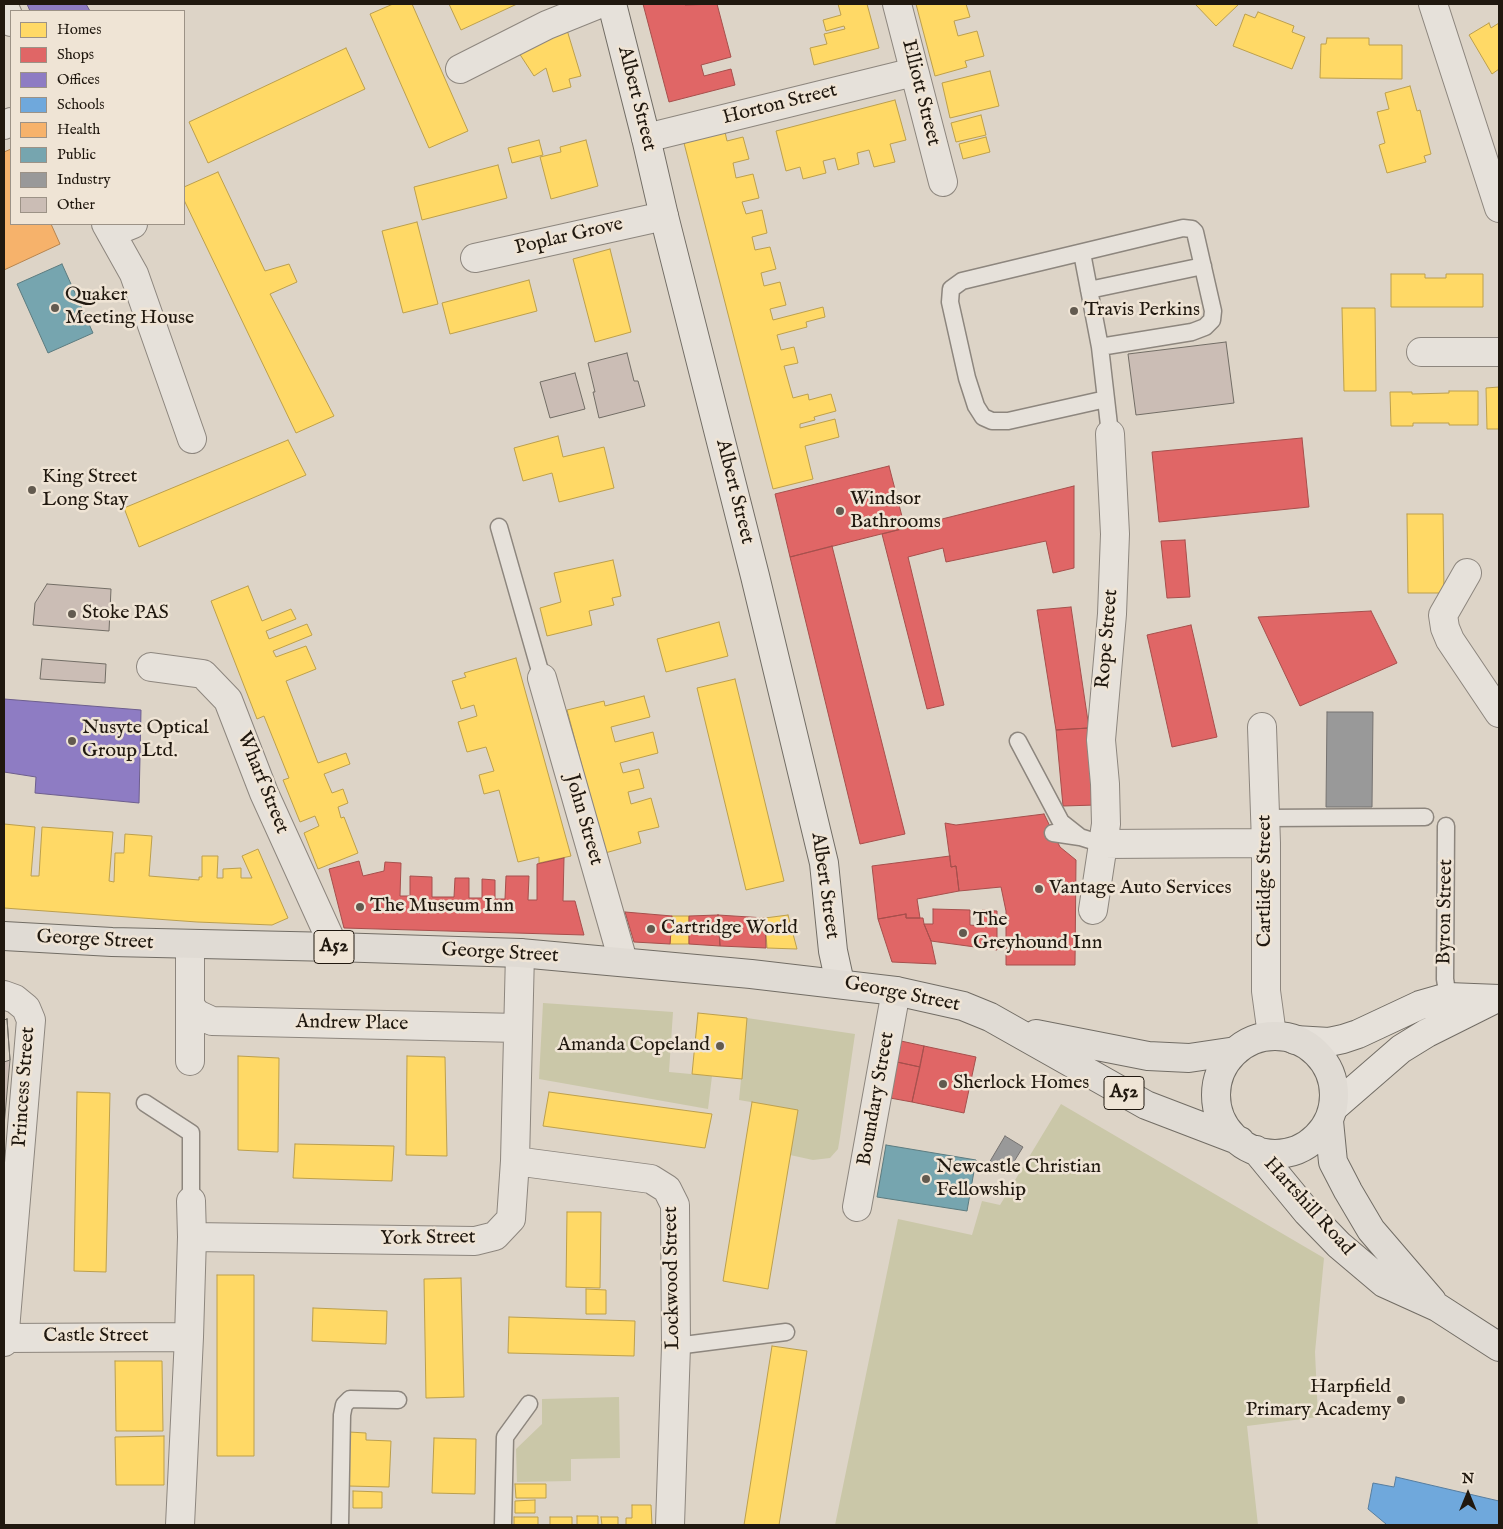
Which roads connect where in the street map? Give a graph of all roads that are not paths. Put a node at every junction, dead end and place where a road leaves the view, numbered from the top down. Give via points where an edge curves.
1 (599, 4) edge
2 (612, 4) edge
3 (897, 4) edge
4 (1433, 4) edge
5 (4, 6) edge
6 (10, 20) edge
7 (460, 69) dead end
8 (914, 72) junction
9 (646, 138) junction
10 (943, 182) dead end
11 (1499, 208) edge
12 (664, 216) junction
13 (117, 227) edge
14 (1082, 253) junction
15 (475, 258) dead end
16 (1203, 266) junction
17 (1089, 290) junction
18 (1100, 347) junction
19 (1421, 352) dead end
20 (1499, 352) edge
21 (1106, 399) junction
22 (1110, 434) joint
23 (192, 439) dead end
24 (499, 527) dead end
25 (1467, 573) dead end
26 (151, 667) dead end
27 (542, 678) joint
28 (1499, 713) edge
29 (1262, 727) dead end
30 (1018, 741) dead end
31 (1425, 817) dead end
32 (1446, 826) dead end
33 (1266, 831) junction
34 (1053, 833) dead end
35 (1091, 840) junction
36 (1093, 910) dead end
37 (4, 936) edge
38 (190, 945) junction
39 (334, 947) junction
40 (520, 954) junction
41 (624, 962) junction
42 (840, 983) junction
43 (896, 990) junction
44 (4, 995) edge
45 (1448, 997) junction
46 (1497, 999) edge
47 (190, 1006) junction
48 (518, 1028) junction
49 (1015, 1030) junction
50 (1284, 1037) junction
51 (1236, 1051) junction
52 (190, 1061) dead end
53 (145, 1103) dead end
54 (1331, 1114) junction
55 (1248, 1146) junction
56 (515, 1161) junction
57 (191, 1201) joint
58 (857, 1207) dead end
59 (192, 1237) junction
60 (1437, 1308) junction
61 (786, 1332) dead end
62 (189, 1336) junction
63 (4, 1338) edge
64 (4, 1342) edge
65 (676, 1346) junction
66 (1499, 1347) edge
67 (398, 1400) dead end
68 (529, 1404) dead end
69 (180, 1524) edge
70 (340, 1525) edge
71 (503, 1525) edge
72 (670, 1525) edge

1 - 7 street via 547,25
2 - 9 street, Albert Street
3 - 8 street, Elliott Street
4 - 11 street
5 - 6 street
8 - 9 street, Horton Street
8 - 10 street, Elliott Street
9 - 12 street, Albert Street
12 - 15 street, Poplar Grove
12 - 42 street, Albert Street via 824,863 833,952
13 - 23 street
14 - 16 lane via 1188,228 1195,232
14 - 17 lane
14 - 21 lane via 962,282 951,289 950,302 966,378 983,417 992,421 1008,421
16 - 17 lane
16 - 18 lane via 1213,316 1206,326 1192,332
17 - 18 lane
18 - 21 lane
19 - 20 street
21 - 22 lane
22 - 35 street, Rope Street via 1115,534 1101,740 1106,824
24 - 27 lane
25 - 28 street via 1443,616 1445,628
26 - 39 street, Wharf Street via 203,674 228,700 264,793
27 - 41 street, John Street
29 - 33 street, Cartlidge Street
30 - 35 lane via 1061,822
31 - 33 lane
32 - 45 lane, Byron Street via 1445,980
33 - 35 street
33 - 50 street, Cartlidge Street via 1266,984
34 - 35 lane
35 - 36 street, Rope Street
37 - 38 main road, George Street / A52
38 - 39 main road, George Street / A52
38 - 47 street
39 - 40 main road, George Street / A52
40 - 41 main road, George Street / A52
40 - 48 street, York Street
41 - 42 main road, George Street / A52
42 - 43 main road, George Street / A52
43 - 49 main road, George Street / A52 via 963,1006
43 - 58 street, Boundary Street
44 - 63 street, Princess Street via 26,1008 31,1020
45 - 46 street
45 - 50 street via 1420,1004 1343,1039 1329,1042
46 - 54 street via 1401,1049
47 - 48 street, Andrew Place via 197,1014 212,1021
47 - 52 street
48 - 56 street, York Street
49 - 51 main road, A52 via 1148,1056 1189,1058
49 - 55 main road, A52 via 1146,1105
50 - 51 main road, A52 via 1253,1039
50 - 54 main road, A52 via 1313,1051 1329,1072 1335,1095
51 - 55 main road, A52 via 1220,1073 1216,1097 1218,1109 1232,1133
53 - 57 lane via 191,1133
54 - 55 main road, A52 via 1320,1135 1305,1146 1284,1153 1270,1153
54 - 60 main road, Hartshill Road / A52 via 1333,1162 1371,1230
55 - 60 main road, Hartshill Road / A52 via 1339,1245 1384,1283
56 - 59 street, York Street via 511,1219 495,1236 475,1241
56 - 65 street, Lockwood Street via 651,1179 667,1189 676,1205
57 - 59 street
59 - 62 street
60 - 66 main road, Hartshill Road / A52
61 - 65 lane
62 - 63 street, Castle Street
62 - 69 street
63 - 64 street, Princess Street
65 - 72 street, Lockwood Street
67 - 70 lane via 350,1399 344,1405
68 - 71 lane via 505,1437

